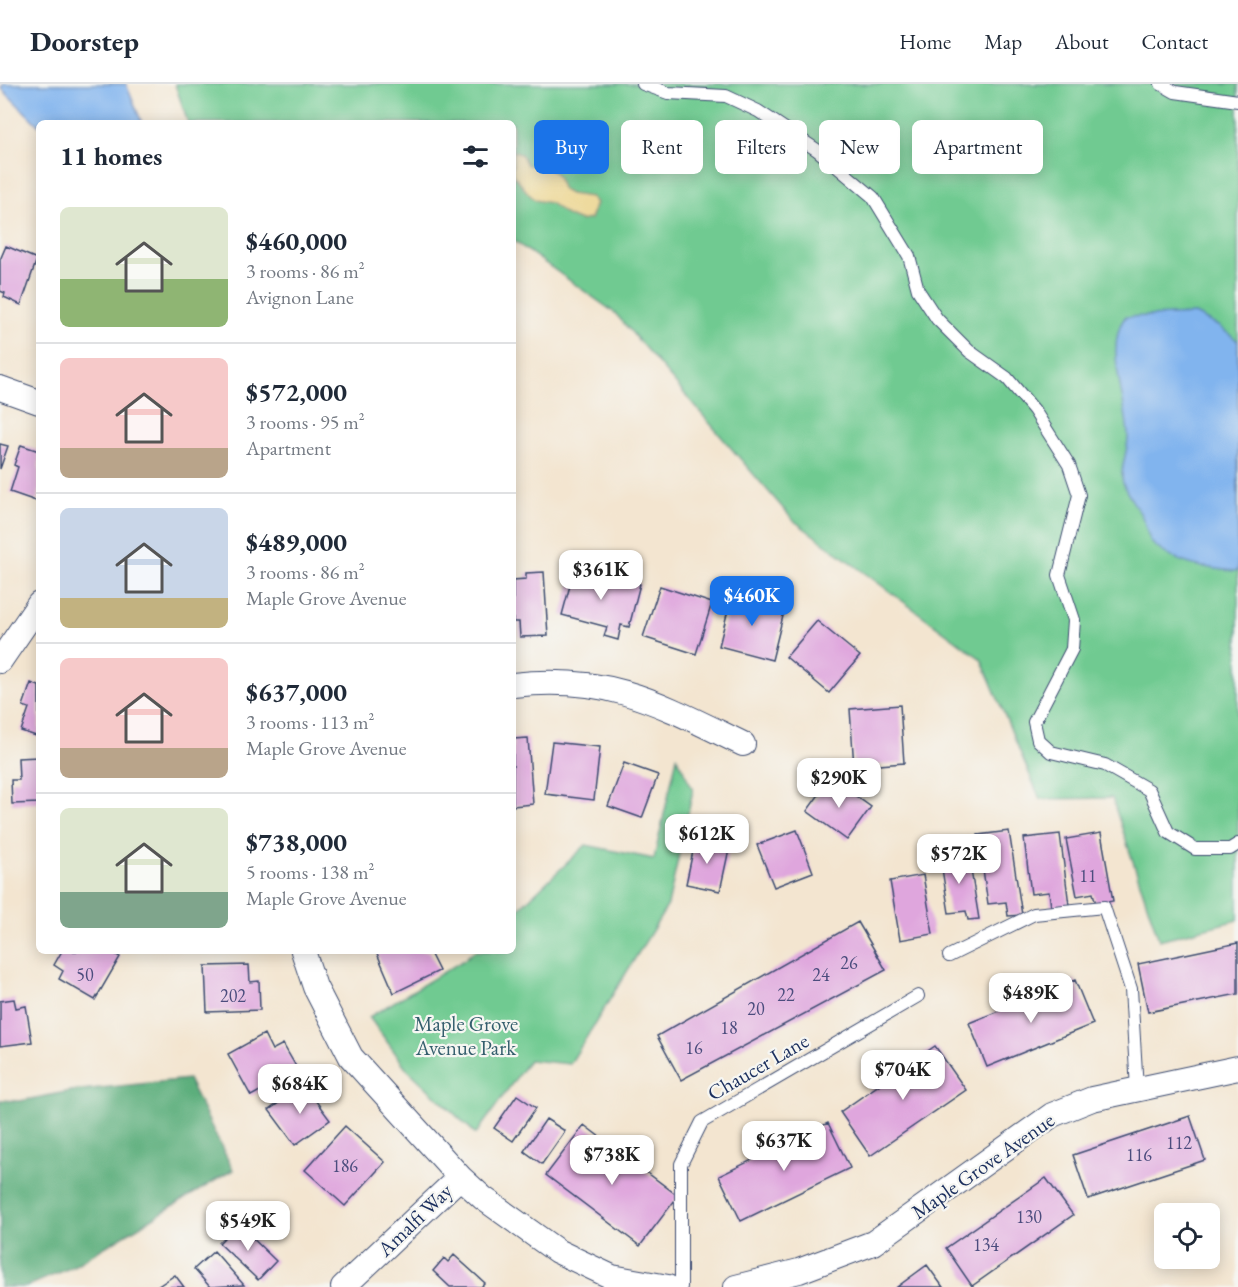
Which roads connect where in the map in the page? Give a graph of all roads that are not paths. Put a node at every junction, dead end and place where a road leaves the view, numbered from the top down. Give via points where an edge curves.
1 (643, 84) edge
2 (1161, 84) edge
3 (1238, 101) edge
4 (0, 388) edge
5 (36, 401) edge
6 (36, 608) edge
7 (0, 661) edge
8 (516, 686) edge
9 (743, 744) dead end
10 (1238, 844) edge
11 (304, 954) edge
12 (949, 956) dead end
13 (918, 996) dead end
14 (1238, 1068) edge
15 (1137, 1089) junction
16 (460, 1177) junction
17 (343, 1287) edge
18 (668, 1287) edge
19 (681, 1287) edge
20 (736, 1287) edge

1 - 10 lane via 668,93 726,96 758,111 817,150 873,197 909,256 918,290 937,319 969,351 1007,378 1035,410 1069,465 1079,495 1059,575 1074,620 1072,649 1034,722 1038,740 1051,752 1105,765 1149,790 1168,832 1195,849 1230,849
2 - 3 lane via 1175,92
4 - 5 street
6 - 7 street
8 - 9 street via 549,681 599,686 650,699
11 - 16 street via 315,987 351,1057
12 - 15 lane via 1035,914 1104,908 1131,989
13 - 19 lane, Chaucer Lane via 702,1122 681,1164
14 - 15 street, Maple Grove Avenue
15 - 20 street, Maple Grove Avenue via 1092,1099 1052,1115 873,1243 799,1271
16 - 17 street, Amalfi Way
16 - 18 street via 557,1251 612,1277

